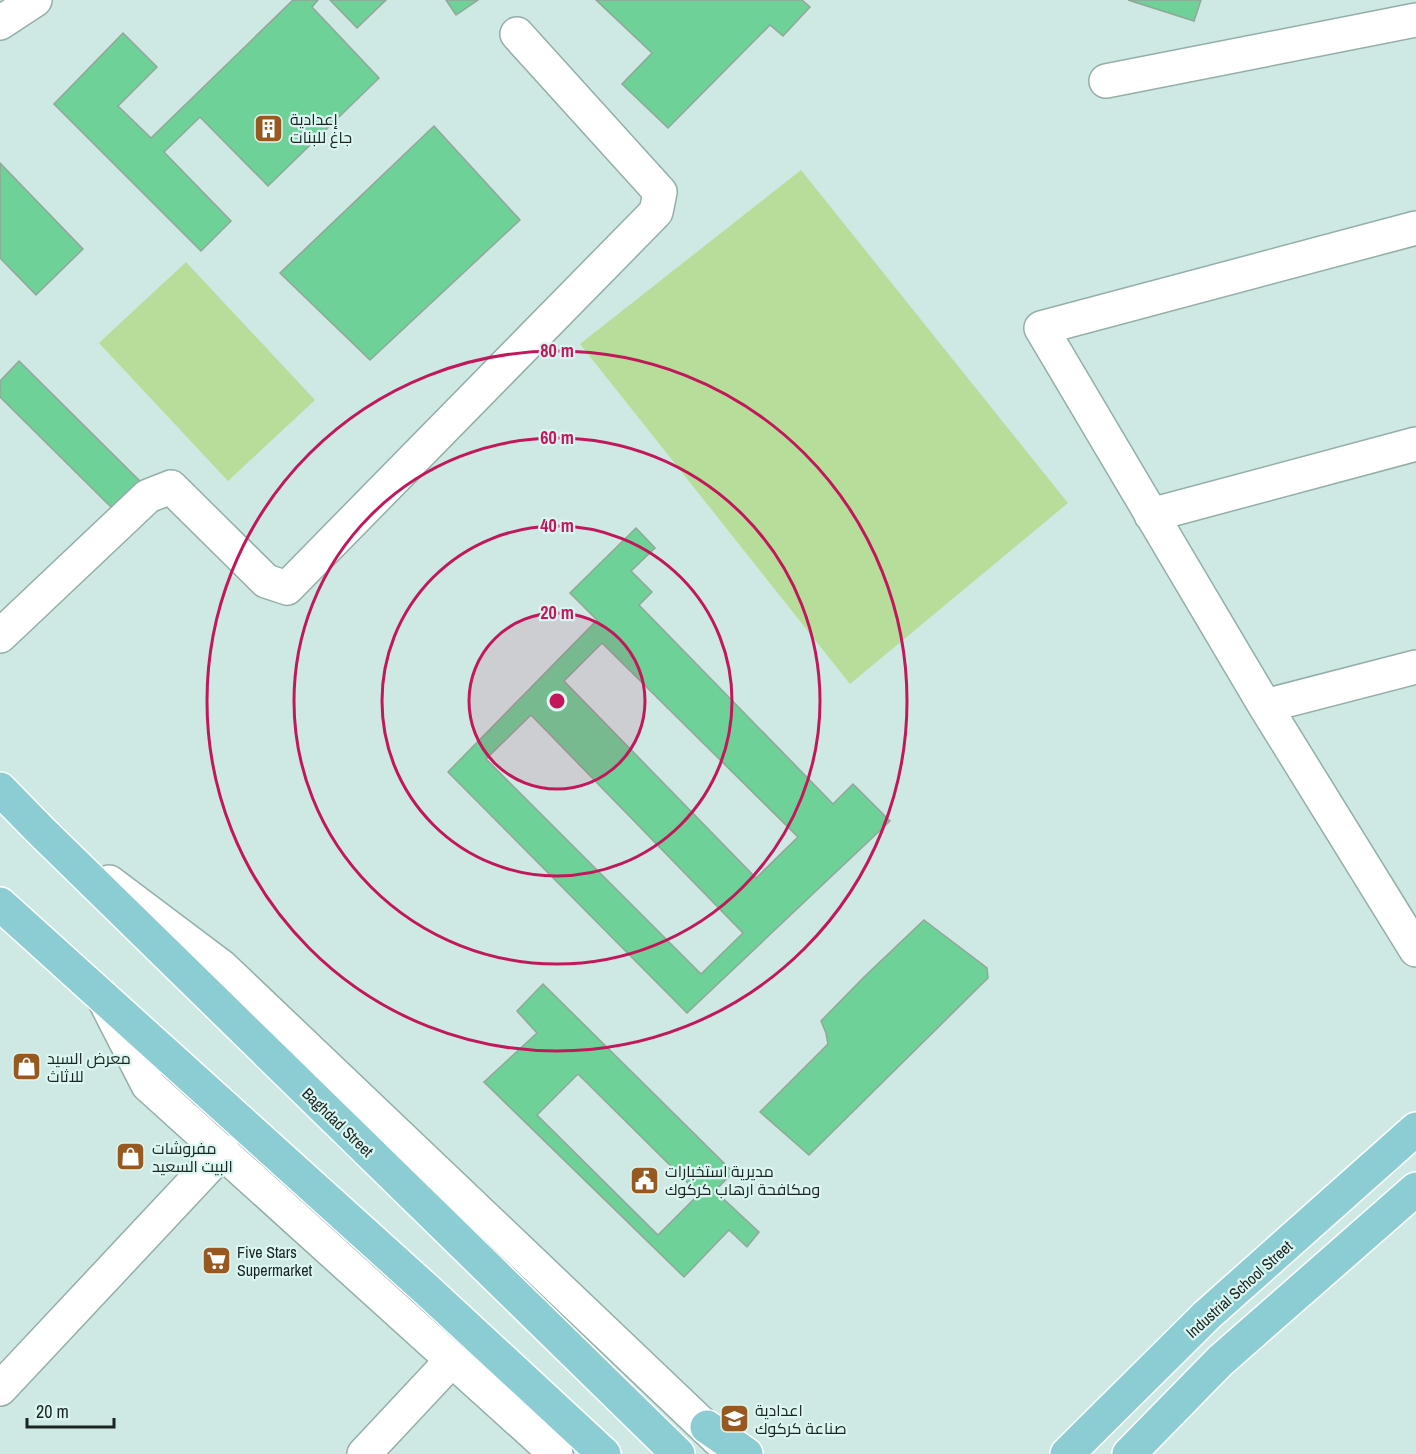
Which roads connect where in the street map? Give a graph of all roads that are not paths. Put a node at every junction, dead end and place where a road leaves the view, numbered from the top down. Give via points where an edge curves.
1 (35, 0) edge
2 (1416, 20) edge
3 (0, 23) edge
4 (517, 34) dead end
5 (1106, 81) dead end
6 (1416, 228) edge
7 (1416, 444) edge
8 (1151, 515) junction
9 (0, 636) edge
10 (1416, 667) edge
11 (1265, 706) junction
12 (0, 789) edge
13 (39, 831) junction
14 (0, 904) edge
15 (1416, 950) edge
16 (105, 1000) junction
17 (1416, 1130) edge
18 (223, 1151) junction
19 (1416, 1189) edge
20 (452, 1360) junction
21 (4, 1377) edge
22 (707, 1428) junction
23 (364, 1454) edge
24 (556, 1454) edge
25 (604, 1454) edge
26 (678, 1454) edge
27 (733, 1454) edge
28 (746, 1454) edge
29 (1067, 1454) edge
30 (1129, 1454) edge

1 - 3 street
2 - 5 street
4 - 9 street via 660,192 656,212 287,588 266,581 171,487 148,496
6 - 8 street via 1041,328
7 - 8 street
8 - 11 street
10 - 11 street
11 - 15 street
12 - 13 main road, Baghdad Street
13 - 22 street via 222,967
13 - 26 main road, Baghdad Street
14 - 16 main road
16 - 18 street via 148,1084
16 - 25 main road
17 - 29 main road, Industrial School Street via 1207,1315
18 - 20 street
18 - 21 street
19 - 30 main road via 1220,1361
20 - 23 street
20 - 24 street
22 - 27 street
22 - 28 main road

